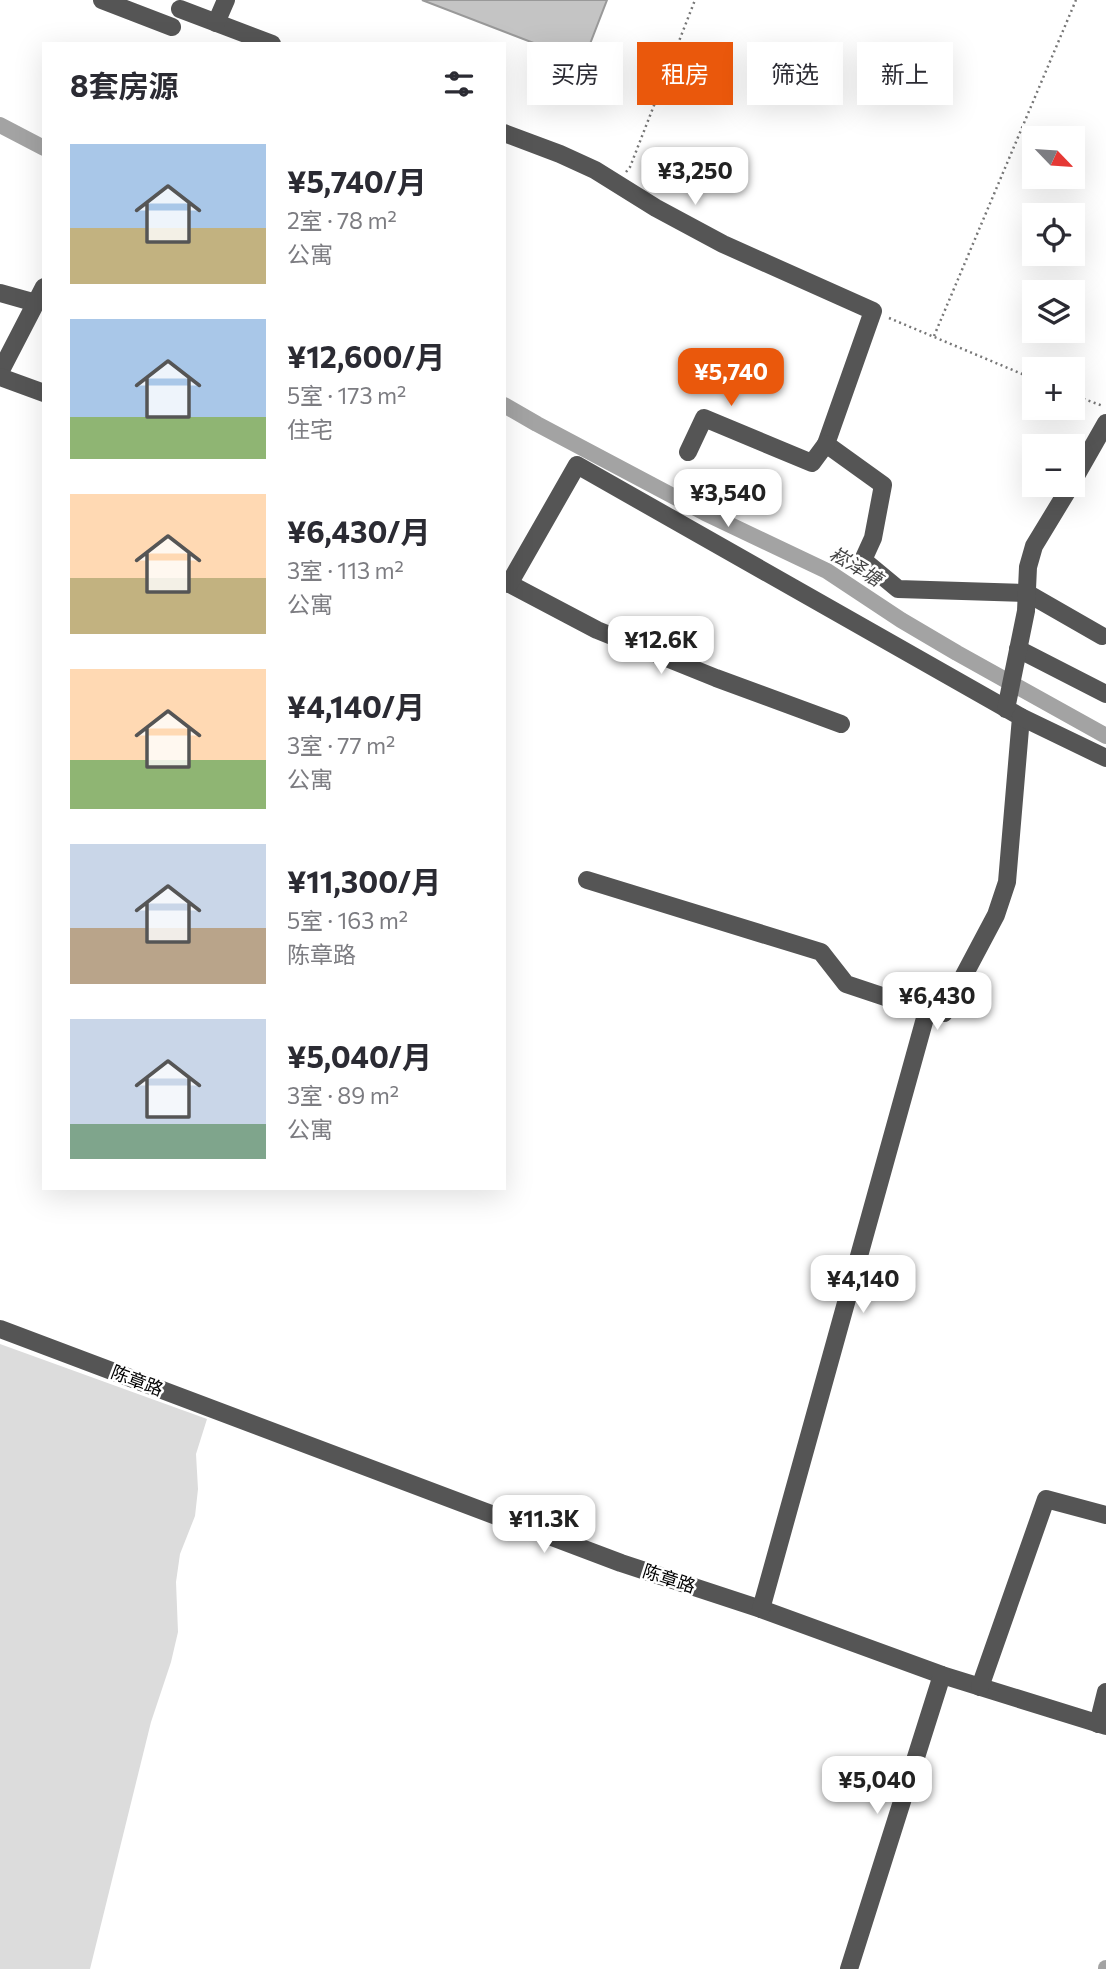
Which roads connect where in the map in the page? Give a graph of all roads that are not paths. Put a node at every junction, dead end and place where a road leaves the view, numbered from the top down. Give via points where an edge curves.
1 (102, 0) edge
2 (226, 0) edge
3 (182, 5) edge
4 (216, 23) junction
5 (172, 27) junction
6 (165, 42) edge
7 (267, 42) edge
8 (506, 134) edge
9 (0, 293) edge
10 (40, 295) edge
11 (0, 374) edge
12 (42, 392) edge
13 (1106, 423) edge
14 (826, 443) junction
15 (688, 452) dead end
16 (1085, 460) edge
17 (1063, 497) edge
18 (507, 582) edge
19 (1027, 593) junction
20 (1102, 636) dead end
21 (1018, 649) junction
22 (1106, 694) edge
23 (1014, 713) junction
24 (841, 724) dead end
25 (1106, 758) edge
26 (587, 880) dead end
27 (927, 1011) junction
28 (0, 1329) edge
29 (1106, 1515) edge
30 (761, 1609) junction
31 (942, 1675) junction
32 (980, 1687) junction
33 (1106, 1692) edge
34 (1102, 1725) edge
35 (849, 1969) edge

1 - 5 street
2 - 4 street
3 - 4 street
3 - 5 street
4 - 7 street
5 - 6 street
8 - 14 street via 560,154 723,244 873,311
9 - 10 street
10 - 11 street
11 - 12 street
13 - 16 street
14 - 15 street via 812,464 704,418
14 - 19 street via 883,485 873,538 863,560 898,589
17 - 19 street via 1034,545
18 - 23 street via 577,465
18 - 24 street via 597,630
19 - 20 street
19 - 21 street
21 - 22 street
21 - 23 street
23 - 25 street
23 - 27 street via 1007,882 996,915 944,1013
26 - 27 street via 821,952 846,984
27 - 30 street
28 - 30 street, 陈章路 via 621,1563
29 - 32 street via 1046,1499
30 - 31 street, 陈章路
31 - 32 street, 陈章路
31 - 35 street
32 - 34 street, 陈章路
33 - 34 street

